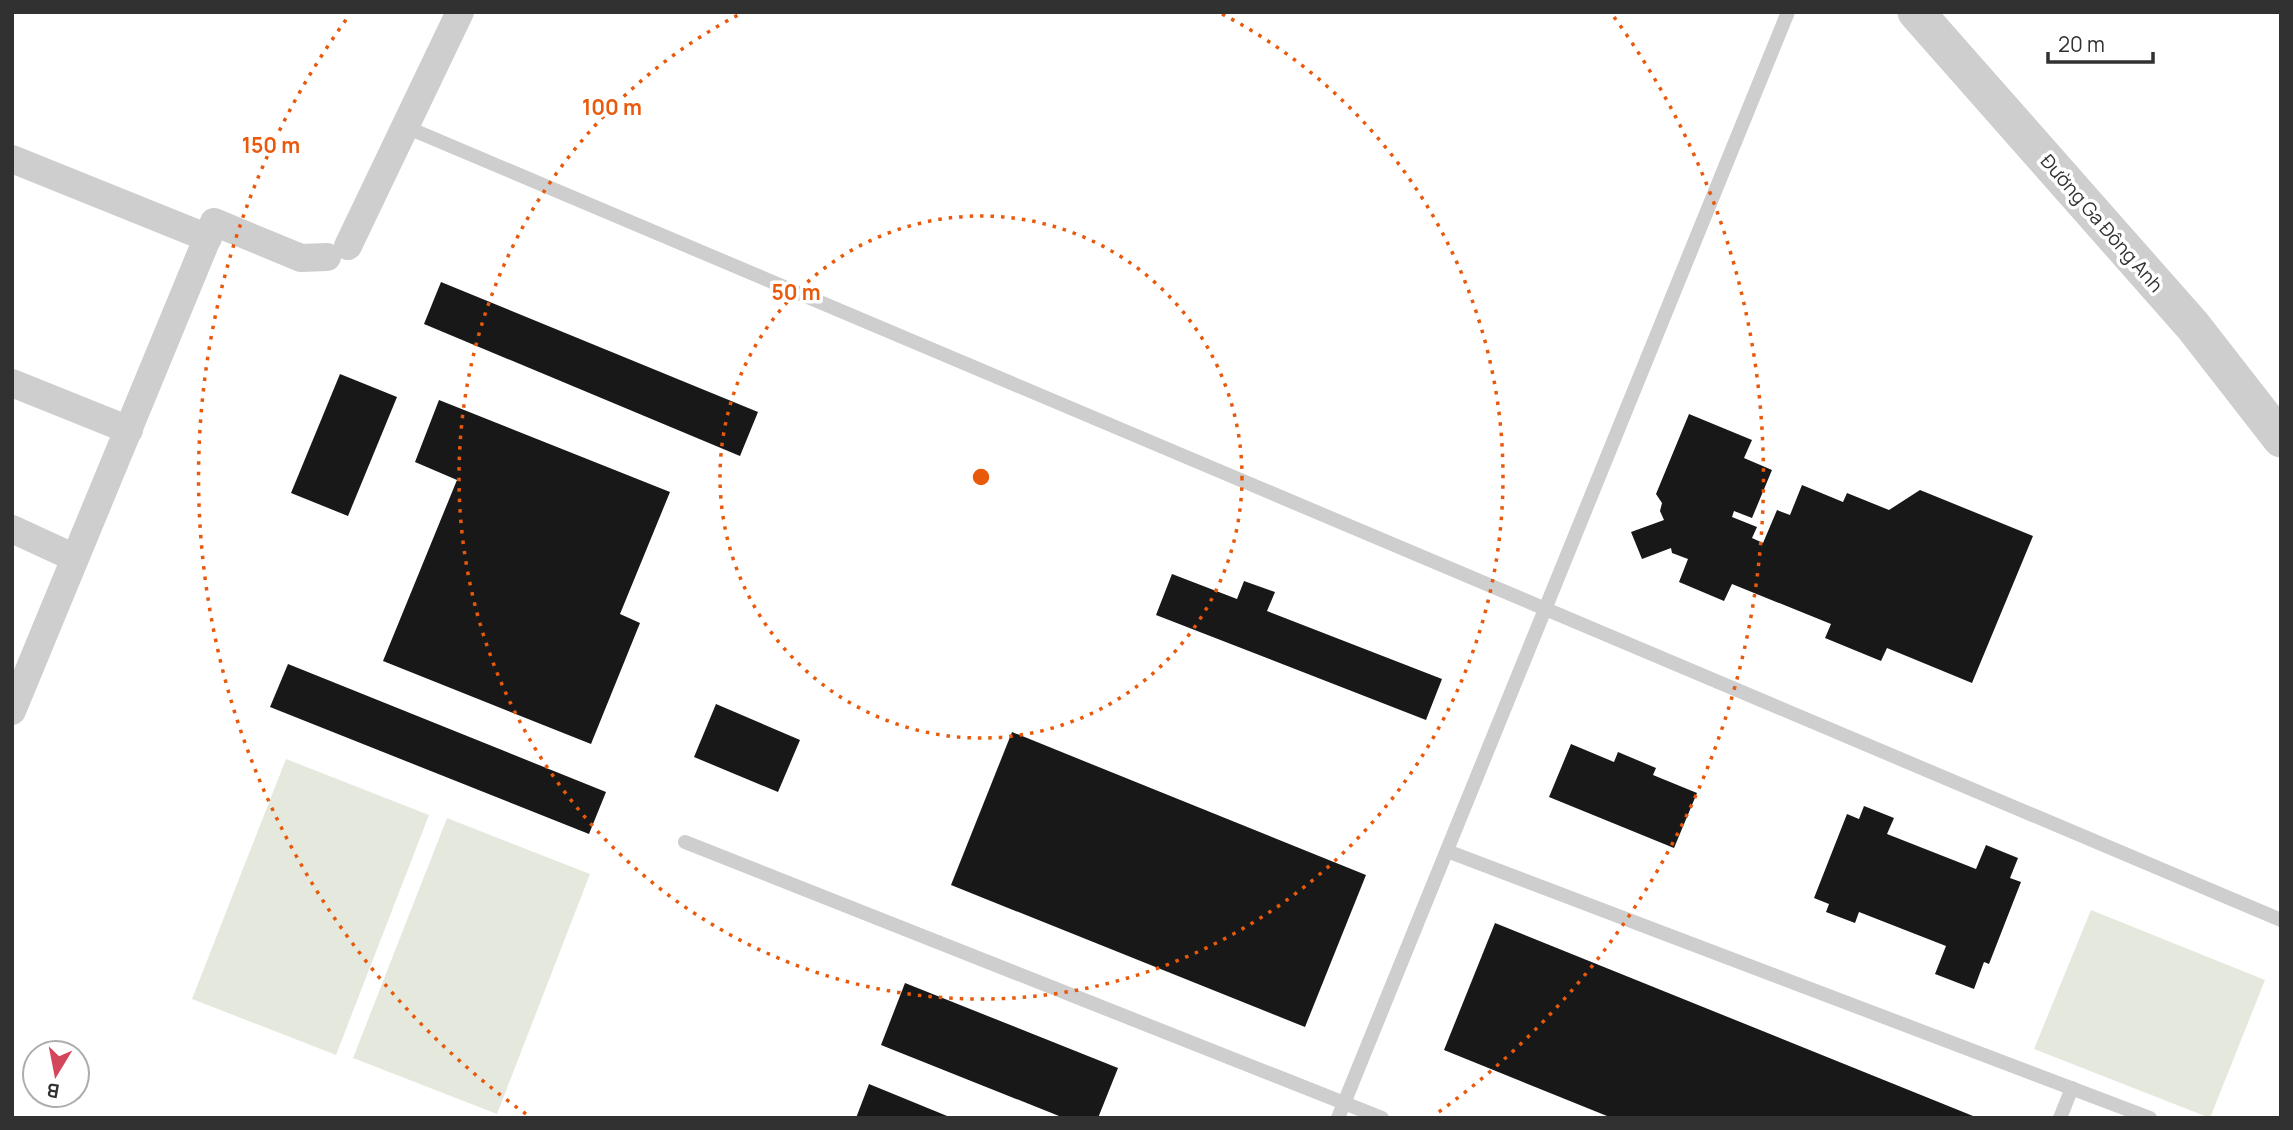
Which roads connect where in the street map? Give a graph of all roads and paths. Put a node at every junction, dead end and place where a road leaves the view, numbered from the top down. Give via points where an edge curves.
1 (460, 12) edge
2 (1788, 12) edge
3 (1916, 12) edge
4 (406, 127) junction
5 (12, 159) edge
6 (208, 239) junction
7 (12, 383) edge
8 (129, 430) junction
9 (2281, 439) edge
10 (12, 529) edge
11 (75, 558) junction
12 (1545, 609) junction
13 (21, 665) edge
14 (12, 711) edge
15 (685, 842) dead end
16 (1447, 851) junction
17 (2281, 920) edge
18 (2071, 1088) junction
19 (1344, 1103) junction
20 (1338, 1118) edge
21 (1382, 1118) edge
22 (2060, 1118) edge
23 (2150, 1118) edge

1 - 4 street
2 - 12 lane
3 - 9 street, Đường Ga Đông Anh via 2193,326
4 - 6 street via 337,252 301,258 214,222
4 - 12 lane
5 - 6 street
6 - 8 street
7 - 8 street
8 - 11 street
10 - 11 street
11 - 13 street
12 - 16 lane
12 - 17 lane
13 - 14 street
15 - 19 lane
16 - 18 lane
16 - 19 lane
18 - 22 lane
18 - 23 lane
19 - 20 lane
19 - 21 lane

